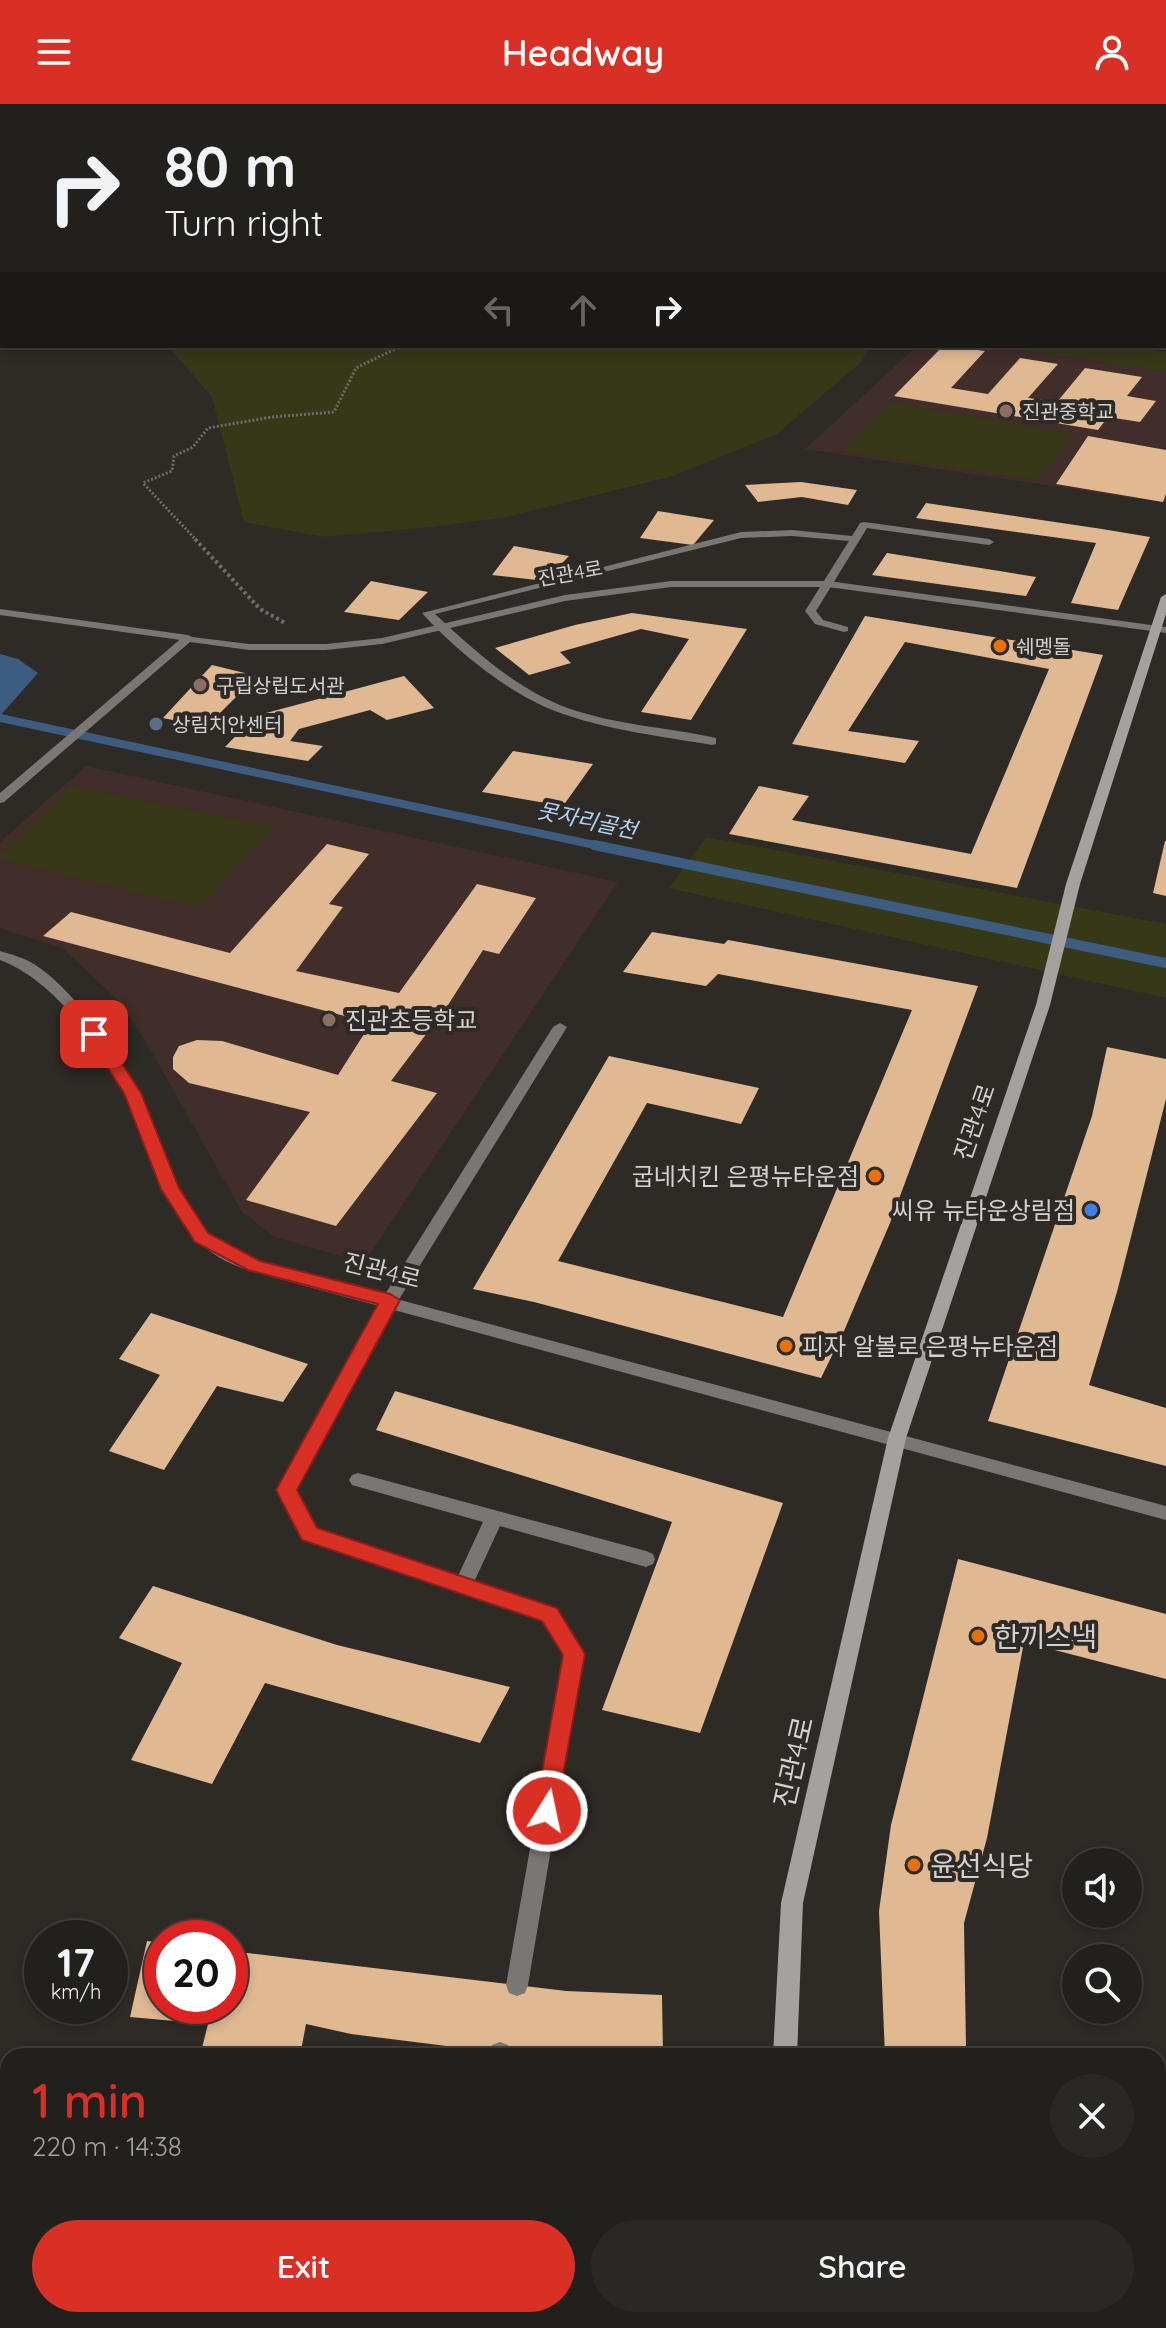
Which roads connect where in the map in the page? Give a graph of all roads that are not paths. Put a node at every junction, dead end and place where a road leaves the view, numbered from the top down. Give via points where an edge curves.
1 (855, 539) junction
2 (989, 542) dead end
3 (828, 584) junction
4 (1166, 597) edge
5 (0, 612) edge
6 (443, 628) junction
7 (844, 629) dead end
8 (1160, 629) edge
9 (188, 638) junction
10 (712, 741) dead end
11 (0, 799) edge
12 (0, 955) edge
13 (560, 1027) dead end
14 (390, 1300) junction
15 (897, 1438) junction
16 (358, 1480) dead end
17 (1166, 1513) edge
18 (494, 1519) junction
19 (646, 1559) dead end
20 (463, 1586) junction
21 (517, 1985) dead end
22 (785, 2048) edge

1 - 2 street via 864,525
1 - 3 street
1 - 6 street via 741,535 427,613
3 - 6 street, 진관4로 via 671,584 565,598
3 - 7 street via 810,611 819,622
3 - 8 street, 진관4로
4 - 8 street
5 - 9 street, 진관4로
6 - 9 street, 진관4로 via 326,647 249,647
6 - 10 street via 523,691 560,709
8 - 15 street, 진관4로 via 1073,884 1043,1005
9 - 11 street
12 - 14 street, 진관4로 via 32,970 94,1034 133,1093 170,1189 202,1238 254,1266
13 - 14 street
14 - 15 street, 진관4로
14 - 20 street via 287,1490 309,1534
15 - 17 street
15 - 22 street, 진관4로 via 792,1903
16 - 18 street
18 - 19 street
18 - 20 street
20 - 21 street via 550,1615 574,1654

